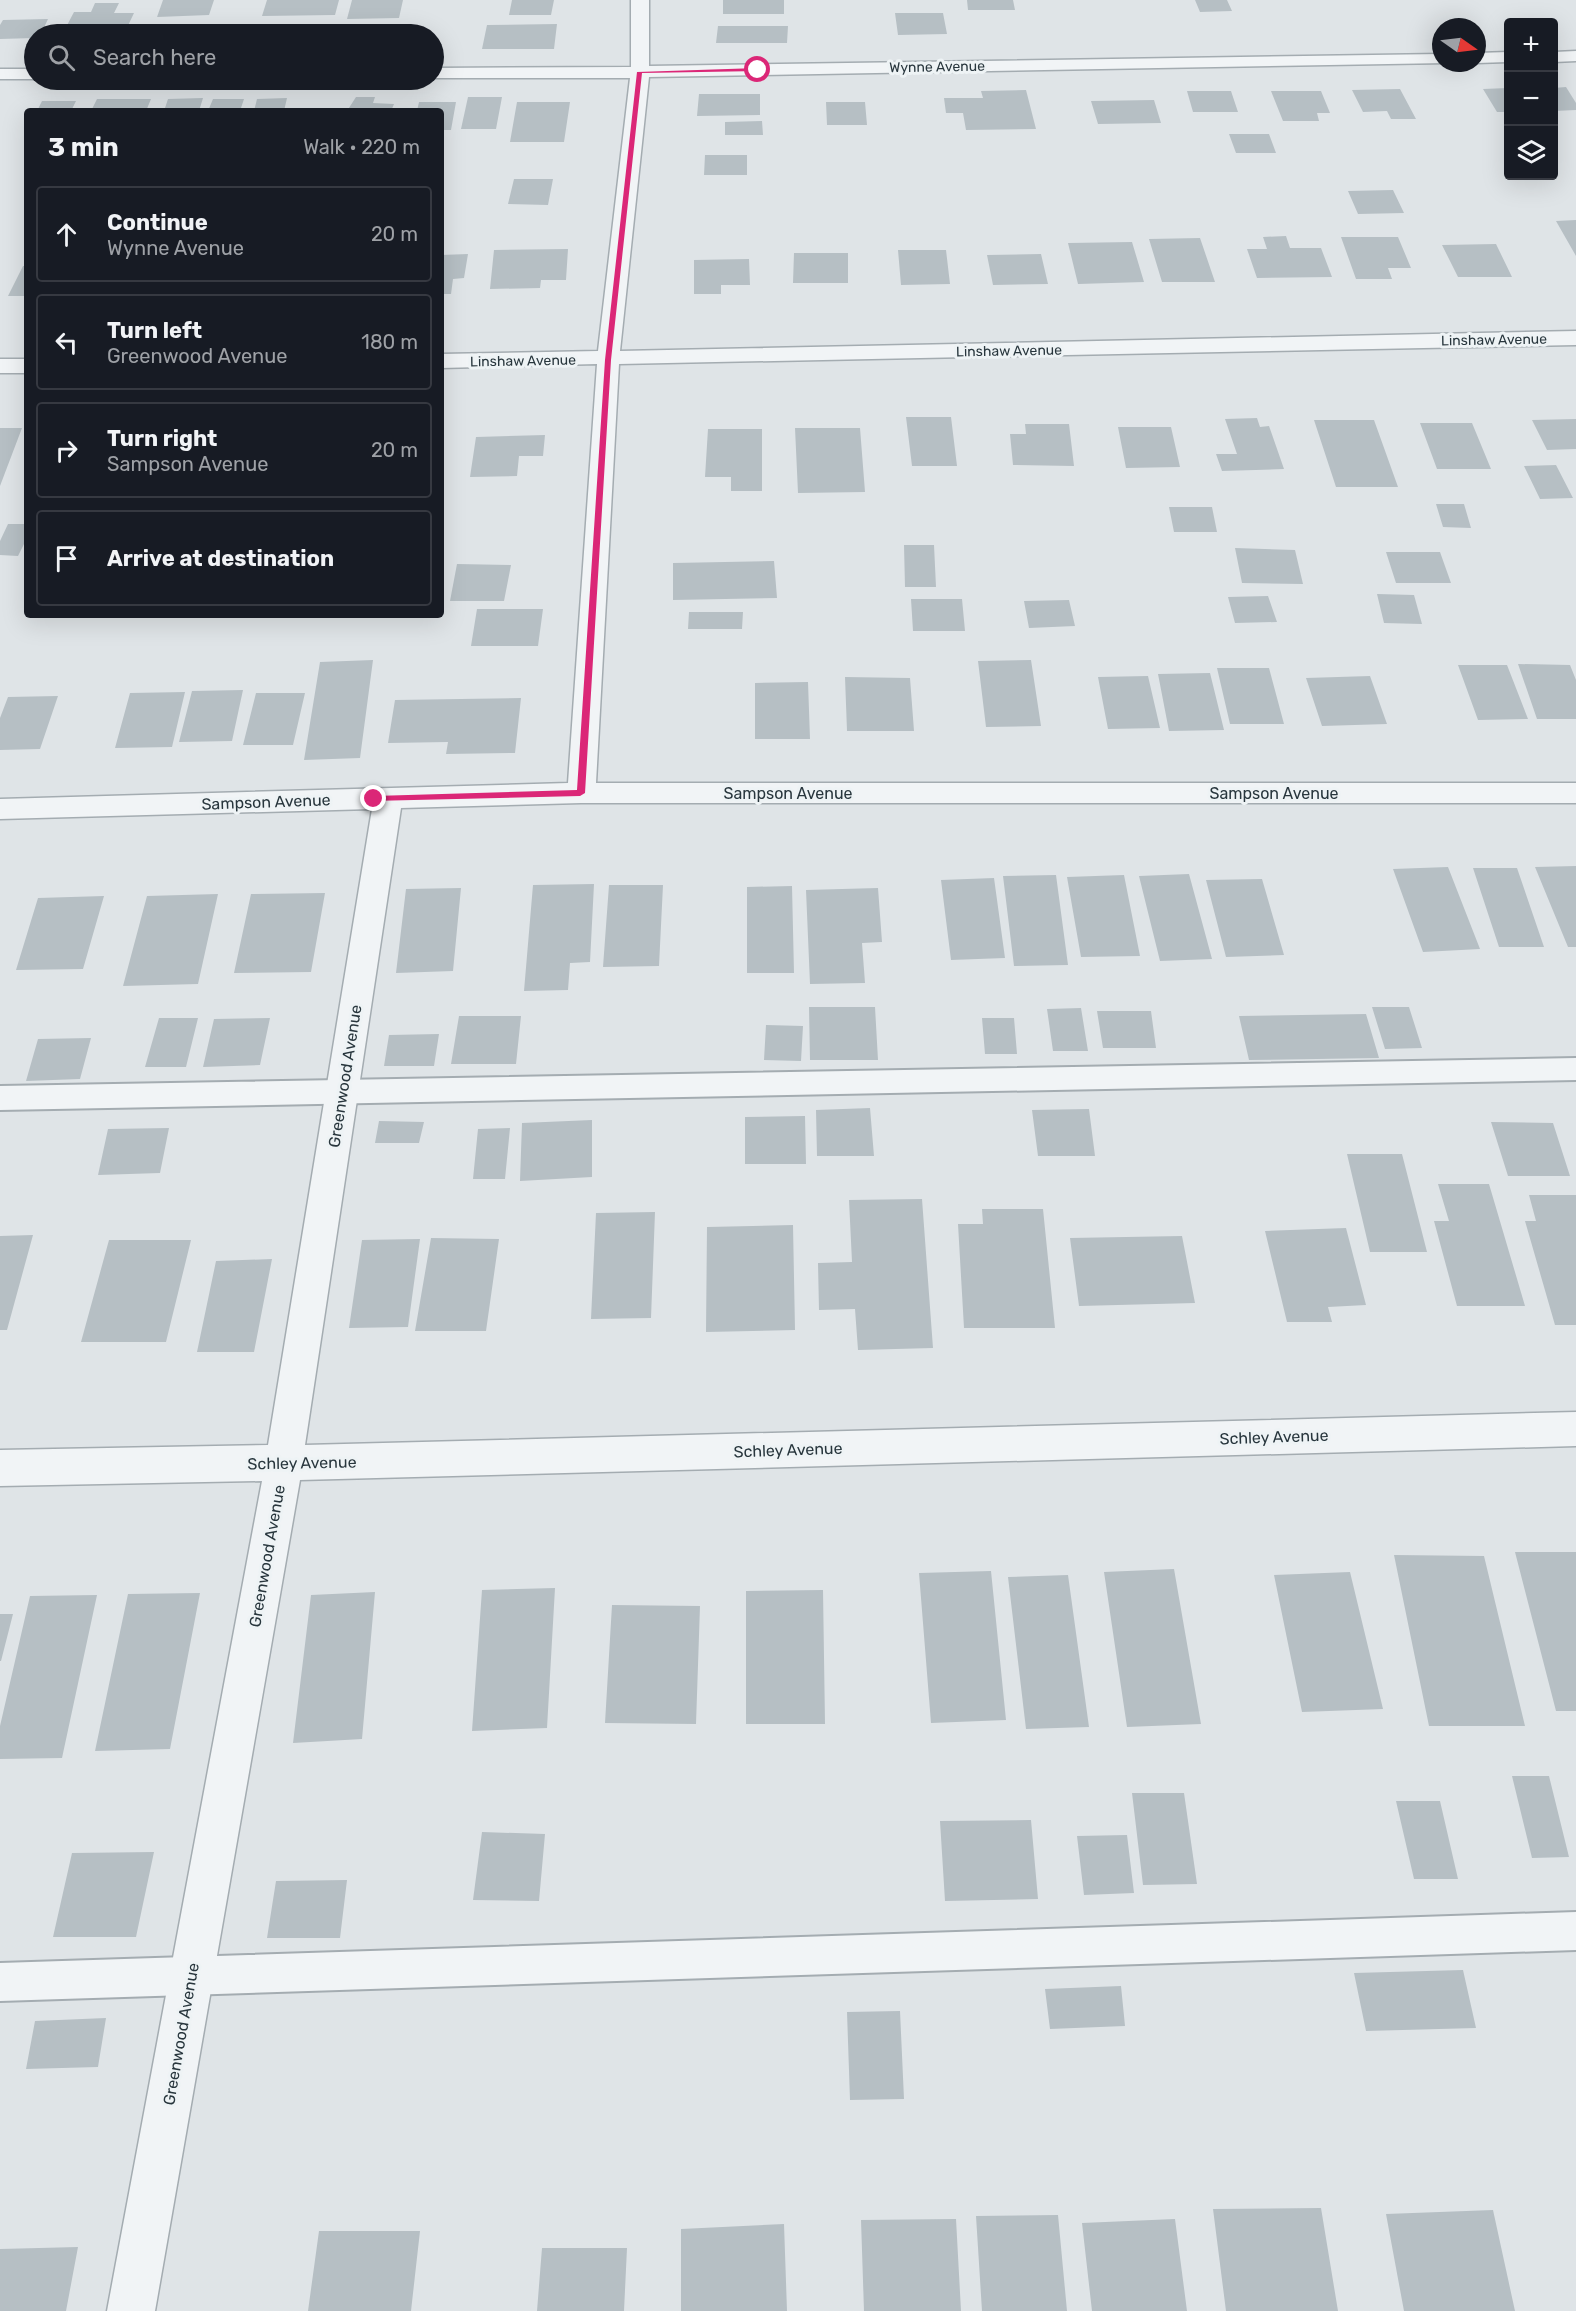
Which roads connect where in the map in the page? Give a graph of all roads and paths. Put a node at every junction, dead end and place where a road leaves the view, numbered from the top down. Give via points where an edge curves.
1 (640, 0) edge
2 (1576, 56) edge
3 (1504, 57) edge
4 (1558, 57) edge
5 (1486, 58) edge
6 (1432, 59) edge
7 (444, 72) edge
8 (640, 72) junction
9 (0, 74) edge
10 (24, 74) edge
11 (1576, 338) edge
12 (608, 360) junction
13 (444, 362) edge
14 (0, 366) edge
15 (24, 366) edge
16 (1576, 792) edge
17 (580, 793) junction
18 (388, 798) junction
19 (0, 809) edge
20 (1576, 1069) edge
21 (342, 1091) junction
22 (0, 1098) edge
23 (1576, 1429) edge
24 (284, 1463) junction
25 (0, 1468) edge
26 (1576, 1931) edge
27 (192, 1977) junction
28 (0, 1982) edge
29 (131, 2311) edge

1 - 8 street
2 - 4 street
3 - 5 street
6 - 8 street, Wynne Avenue
7 - 8 street, Wynne Avenue
8 - 12 street
9 - 10 street
11 - 12 street, Linshaw Avenue
12 - 13 street, Linshaw Avenue
12 - 17 street
14 - 15 street
16 - 17 street, Sampson Avenue
17 - 18 street, Sampson Avenue
18 - 19 street, Sampson Avenue
18 - 21 street, Greenwood Avenue
20 - 21 lane
21 - 22 lane
21 - 24 street, Greenwood Avenue
23 - 24 street, Schley Avenue
24 - 25 street, Schley Avenue
24 - 27 street, Greenwood Avenue
26 - 27 lane
27 - 28 lane
27 - 29 street, Greenwood Avenue

